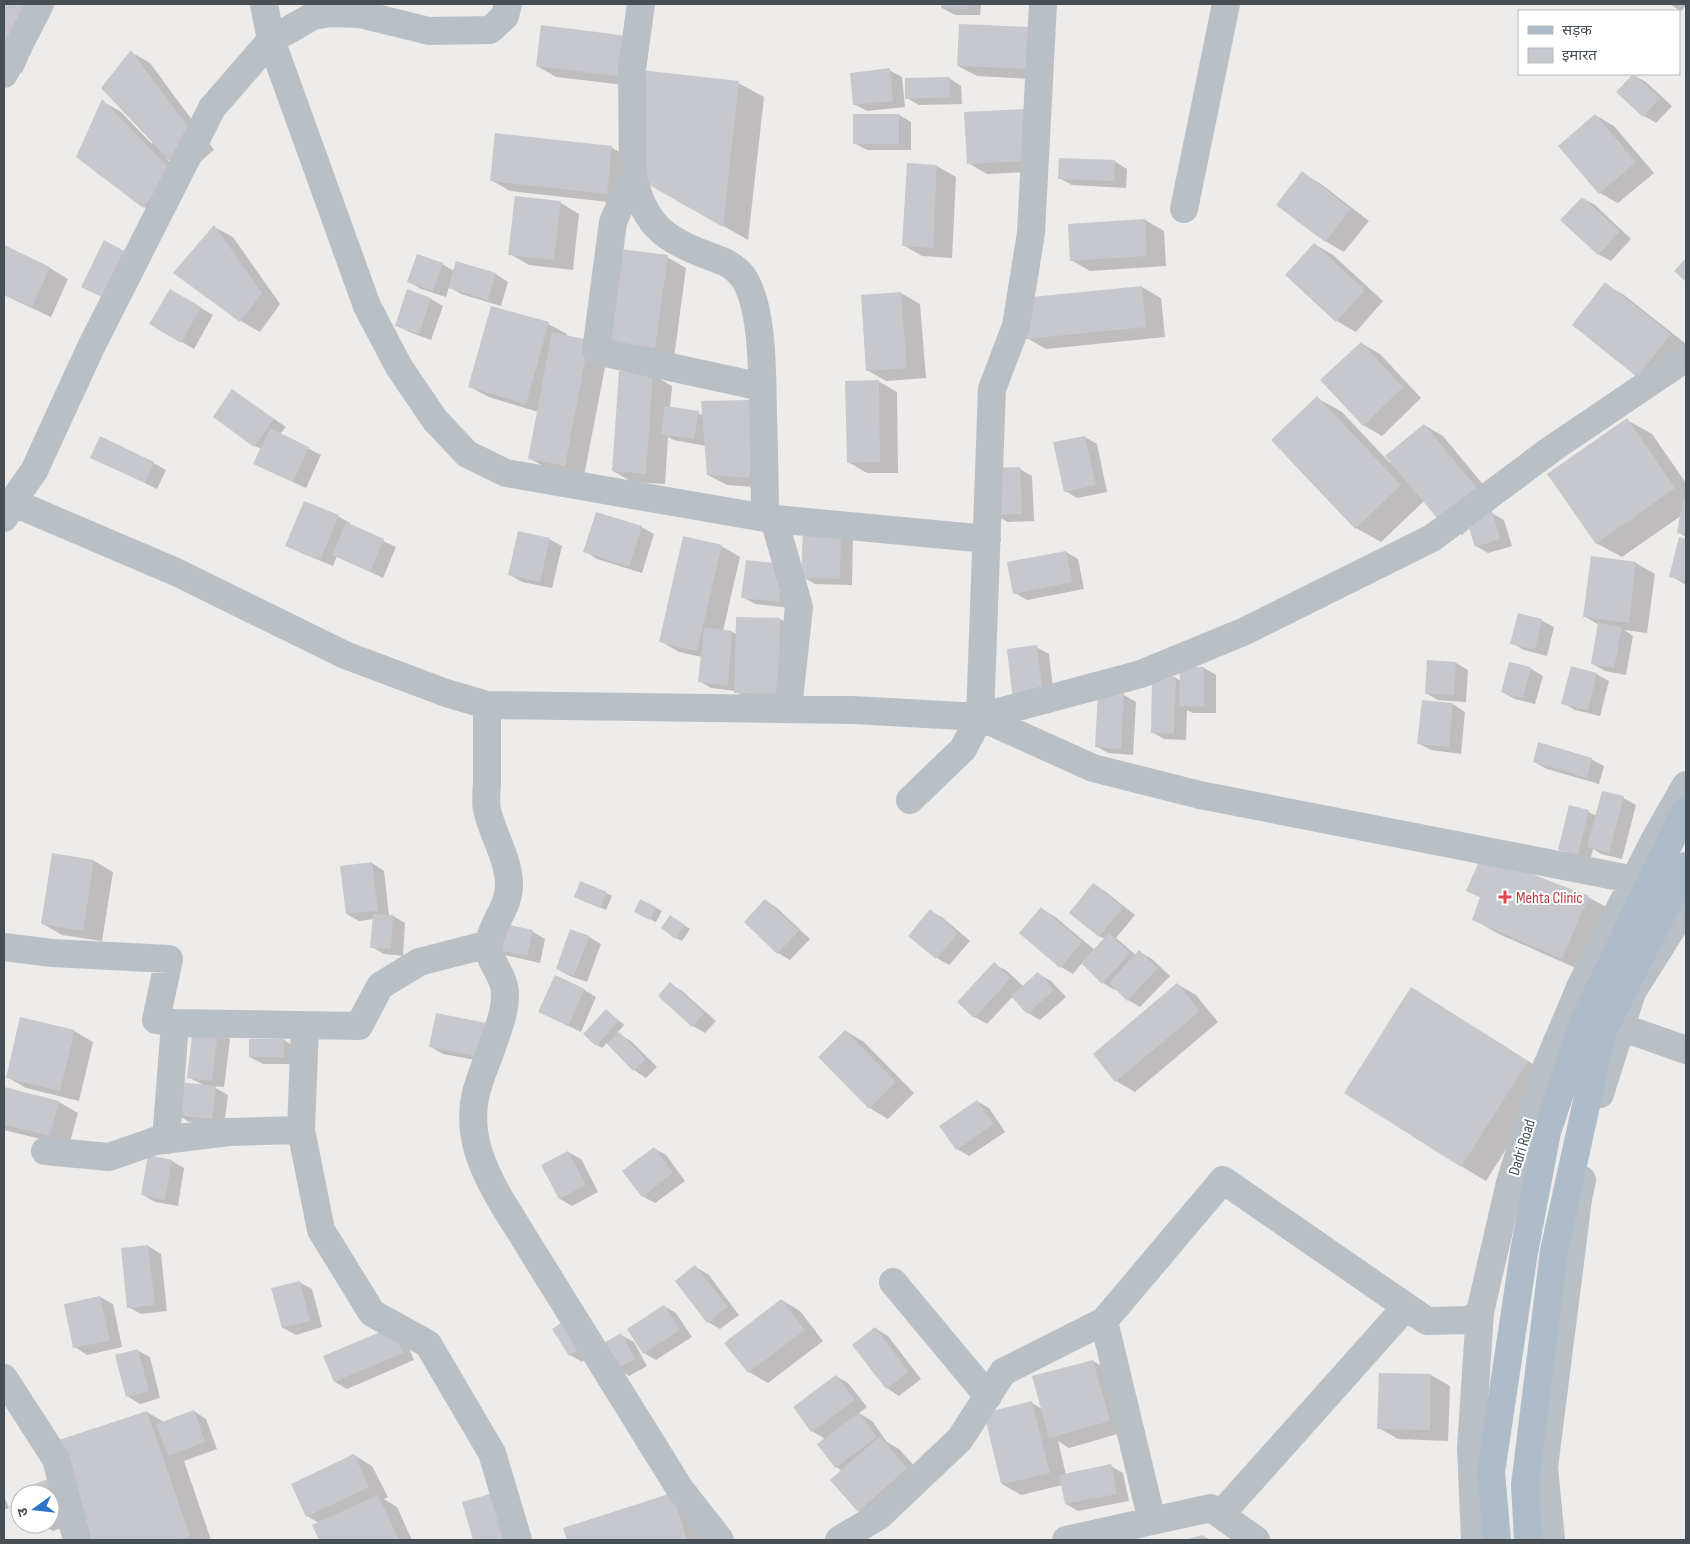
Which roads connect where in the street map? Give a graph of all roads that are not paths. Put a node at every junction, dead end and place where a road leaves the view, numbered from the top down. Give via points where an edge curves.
1 (40, 4) edge
2 (264, 4) edge
3 (508, 4) edge
4 (641, 4) edge
5 (1043, 4) edge
6 (1226, 4) edge
7 (271, 40) junction
8 (4, 74) edge
9 (632, 176) junction
10 (1184, 209) dead end
11 (1686, 358) edge
12 (762, 387) junction
13 (8, 510) edge
14 (769, 518) junction
15 (987, 539) junction
16 (487, 704) junction
17 (788, 709) junction
18 (980, 717) junction
19 (1686, 785) edge
20 (910, 800) dead end
21 (1686, 812) edge
22 (1686, 866) edge
23 (1635, 880) junction
24 (1686, 901) edge
25 (1686, 906) edge
26 (488, 944) junction
27 (4, 948) edge
28 (175, 1023) junction
29 (305, 1026) junction
30 (1621, 1027) junction
31 (1686, 1050) edge
32 (301, 1130) junction
33 (166, 1140) junction
34 (45, 1151) dead end
35 (893, 1282) dead end
36 (1406, 1307) junction
37 (1480, 1312) junction
38 (1104, 1322) junction
39 (4, 1378) edge
40 (988, 1396) junction
41 (1221, 1514) junction
42 (1152, 1521) junction
43 (77, 1540) edge
44 (518, 1540) edge
45 (720, 1540) edge
46 (839, 1540) edge
47 (1066, 1540) edge
48 (1256, 1540) edge
49 (1475, 1540) edge
50 (1497, 1540) edge
51 (1502, 1540) edge
52 (1527, 1540) edge
53 (1551, 1540) edge

1 - 8 street
2 - 7 street
3 - 7 street via 505,16 490,30 428,31 360,14 331,13 313,16
4 - 9 street via 632,69
5 - 15 street via 1031,233 1016,326 992,389
6 - 10 street
7 - 13 street via 212,108 91,348 34,471
7 - 14 street via 367,306 398,367 435,420 467,454 506,473
9 - 12 street via 646,213 660,231 689,249 732,265 743,277 750,291 761,342
9 - 12 street via 613,222 596,351
11 - 18 street via 1553,448 1432,538 1243,632 1141,674
12 - 14 street
13 - 16 street via 176,572 345,655 446,693
14 - 15 street
14 - 17 street via 798,607
15 - 18 street
16 - 17 street
16 - 26 street via 487,808 507,867 509,883 504,910
17 - 18 street
18 - 20 street via 963,749
18 - 23 street via 1093,768 1200,795
19 - 23 street, Dadri Road
21 - 50 main road via 1583,1023 1547,1132 1524,1252 1491,1472
22 - 52 main road via 1602,1033 1554,1251 1525,1485
23 - 24 street
23 - 37 street, Dadri Road via 1582,983 1546,1068 1510,1183
25 - 30 street via 1632,992
26 - 29 street via 419,962 380,986 359,1026
26 - 45 street via 488,952 500,972 505,991 503,1015 476,1094 474,1136 480,1158 503,1204 658,1455
27 - 28 street via 169,959 156,1020
28 - 29 street
28 - 33 street
29 - 32 street
30 - 31 street
30 - 53 street via 1602,1085 1576,1209 1544,1467
32 - 33 street via 229,1132
32 - 44 street via 321,1230 372,1313 428,1344 492,1453
33 - 34 street via 109,1157
35 - 40 street
36 - 37 street via 1428,1321 1470,1320
36 - 38 street via 1223,1180
36 - 41 street
37 - 49 street, Dadri Road via 1471,1448
38 - 40 street via 1003,1372
38 - 42 street
39 - 43 street via 56,1459
40 - 46 street via 960,1439 879,1516
41 - 42 street via 1211,1508
41 - 48 street
42 - 47 street
51 - 52 main road via 1515,1537

